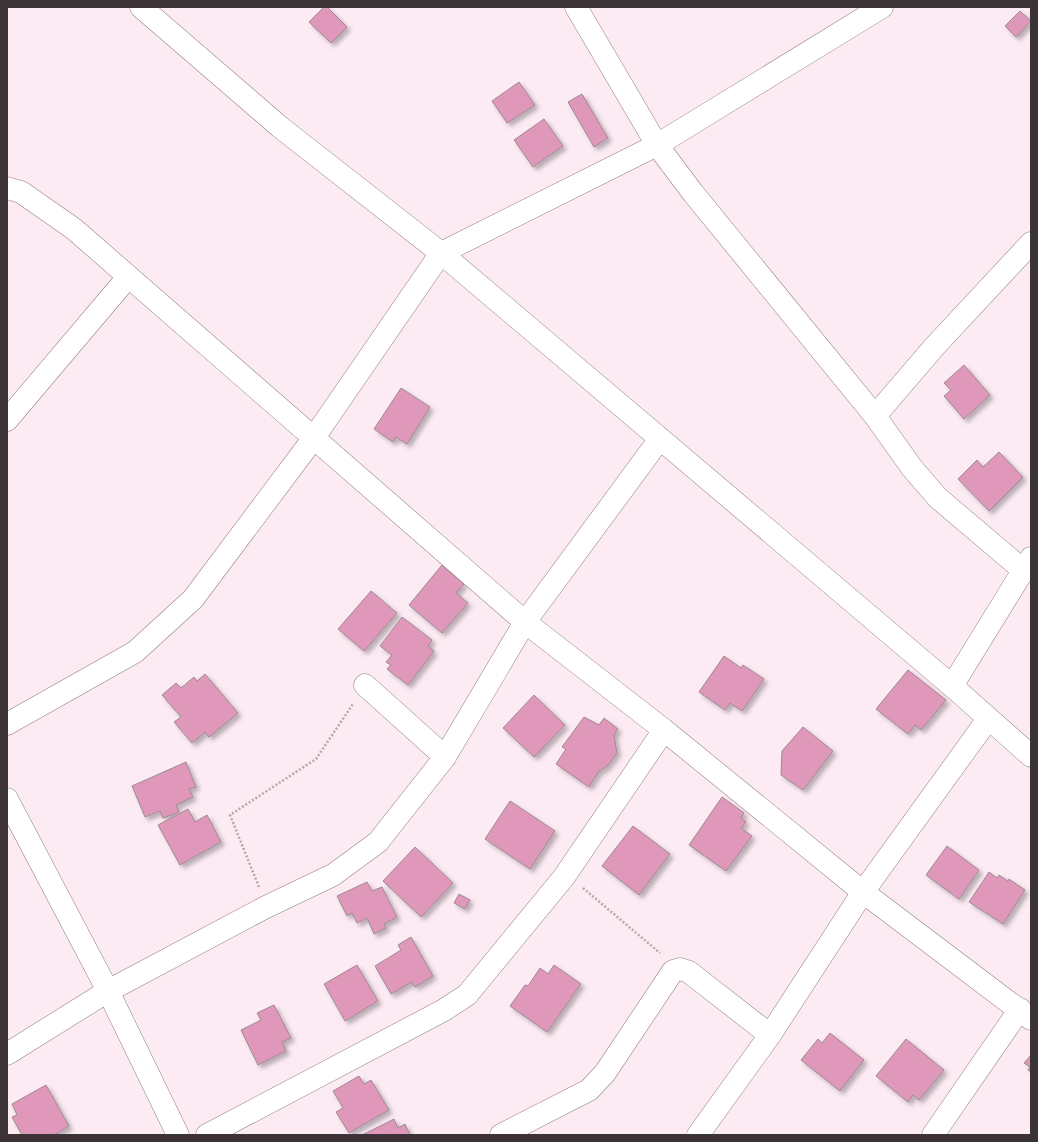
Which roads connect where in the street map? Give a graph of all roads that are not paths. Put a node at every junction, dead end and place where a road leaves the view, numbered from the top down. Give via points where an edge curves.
1 (141, 7) edge
2 (576, 7) edge
3 (882, 7) edge
4 (657, 145) junction
5 (7, 188) edge
6 (1031, 244) edge
7 (441, 253) junction
8 (128, 277) junction
9 (875, 416) junction
10 (7, 420) edge
11 (314, 439) junction
12 (659, 440) junction
13 (1027, 563) edge
14 (525, 622) junction
15 (365, 685) road end
16 (952, 686) junction
17 (988, 719) junction
18 (7, 724) edge
19 (664, 730) junction
20 (1031, 756) edge
21 (445, 757) junction
22 (7, 800) edge
23 (863, 892) junction
24 (108, 991) junction
25 (1025, 1014) edge
26 (770, 1035) junction
27 (7, 1054) edge
28 (178, 1135) edge
29 (207, 1135) edge
30 (502, 1135) edge
31 (698, 1135) edge
32 (933, 1135) edge

1 - 7 street via 280,127
2 - 4 street
3 - 4 street
4 - 7 street
4 - 9 street via 693,193
5 - 8 street via 22,192 74,229
6 - 9 street via 935,346
7 - 11 street
7 - 12 street
8 - 10 street
8 - 11 street
9 - 13 street via 912,468 938,498
11 - 14 street
11 - 18 street via 193,600 135,652
12 - 14 street
12 - 16 street
13 - 16 street
14 - 19 street
14 - 21 street
15 - 21 street
16 - 17 street
17 - 20 street
17 - 23 street
19 - 23 street
19 - 29 street via 564,877 467,995 444,1010
21 - 24 street via 378,842 333,875 266,906
22 - 24 street
23 - 25 street
23 - 26 street
24 - 27 street
24 - 28 street
25 - 32 street
26 - 30 street via 689,972 680,969 673,971 605,1073 589,1090
26 - 31 street

